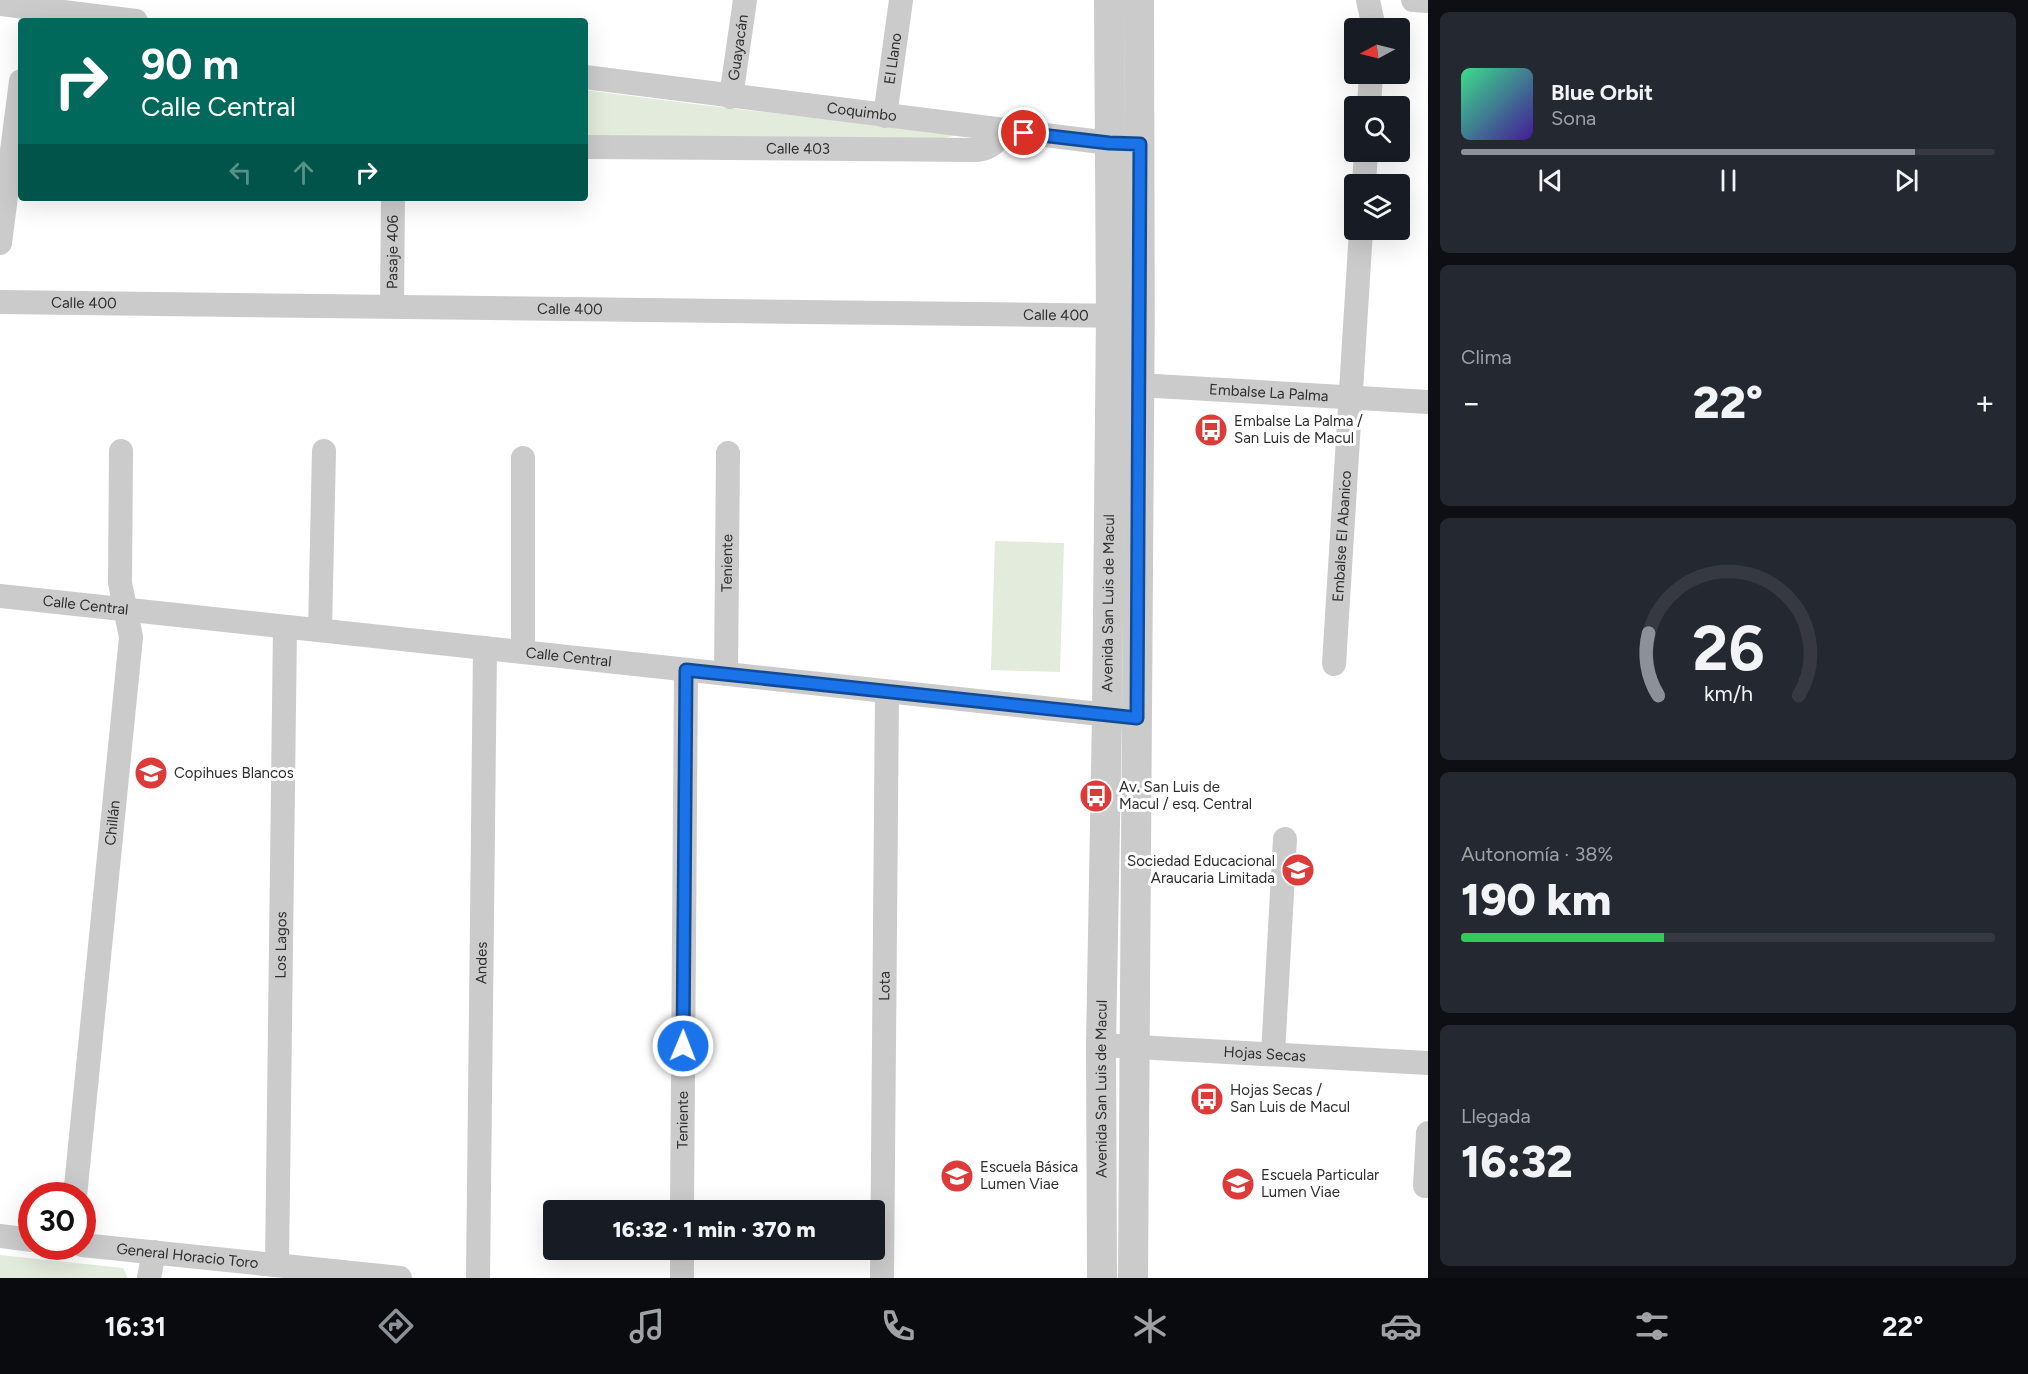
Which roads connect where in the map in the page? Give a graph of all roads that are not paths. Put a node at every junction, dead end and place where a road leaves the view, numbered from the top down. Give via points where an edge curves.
1 (745, 0) edge
2 (900, 0) edge
3 (1109, 0) edge
4 (1139, 0) edge
5 (1368, 0) edge
6 (1413, 0) edge
7 (1428, 1) edge
8 (0, 4) edge
9 (30, 10) edge
10 (107, 18) edge
11 (1372, 18) edge
12 (588, 77) edge
13 (731, 97) junction
14 (18, 100) edge
15 (885, 116) junction
16 (1002, 130) junction
17 (1109, 143) junction
18 (11, 144) edge
19 (1140, 144) junction
20 (588, 147) edge
21 (393, 201) edge
22 (1360, 240) edge
23 (0, 243) edge
24 (0, 302) edge
25 (392, 306) junction
26 (1125, 316) junction
27 (1110, 384) junction
28 (1140, 385) junction
29 (1351, 397) junction
30 (1428, 402) edge
31 (121, 451) dead end
32 (324, 451) dead end
33 (728, 453) dead end
34 (524, 458) dead end
35 (0, 596) edge
36 (126, 610) junction
37 (285, 627) junction
38 (320, 630) junction
39 (485, 648) junction
40 (523, 652) junction
41 (1334, 664) dead end
42 (686, 670) junction
43 (726, 674) junction
44 (887, 692) junction
45 (1107, 715) junction
46 (1137, 718) junction
47 (1286, 839) dead end
48 (1101, 1045) junction
49 (1136, 1047) junction
50 (1273, 1054) junction
51 (1428, 1062) edge
52 (1428, 1132) edge
53 (76, 1182) edge
54 (1425, 1186) dead end
55 (682, 1200) edge
56 (0, 1236) edge
57 (18, 1238) edge
58 (96, 1246) edge
59 (154, 1252) junction
60 (682, 1260) edge
61 (277, 1265) junction
62 (148, 1278) edge
63 (400, 1278) edge
64 (478, 1278) edge
65 (682, 1278) edge
66 (882, 1278) edge
67 (1102, 1278) edge
68 (1133, 1278) edge

1 - 13 street, Guayacán
2 - 15 street, El Llano
3 - 17 street, Avenida San Luis de Macul
4 - 19 street, Avenida San Luis de Macul
5 - 11 street
6 - 7 street
8 - 9 street
9 - 10 street
12 - 13 street, Coquimbo
13 - 15 street, Coquimbo
14 - 18 street
15 - 16 street, Coquimbo
16 - 17 street, Coquimbo
16 - 20 street, Calle 403 via 992,146 978,150
17 - 19 street, Coquimbo
17 - 26 street, Avenida San Luis de Macul
18 - 23 street
19 - 26 street, Avenida San Luis de Macul
21 - 25 street, Pasaje 406
22 - 29 street, Embalse El Abanico
24 - 25 street, Calle 400
25 - 26 street, Calle 400
26 - 27 street, Avenida San Luis de Macul
26 - 28 street, Avenida San Luis de Macul
27 - 28 street, Embalse La Palma
27 - 45 street, Avenida San Luis de Macul
28 - 29 street, Embalse La Palma
28 - 46 street, Avenida San Luis de Macul
29 - 30 street, Embalse La Palma
29 - 41 street, Embalse El Abanico
31 - 36 street, Chillán via 120,583
32 - 38 street
33 - 43 street, Teniente
34 - 40 street
35 - 36 street, Calle Central
36 - 37 street, Calle Central
36 - 53 street, Chillán via 131,636
37 - 38 street, Calle Central
37 - 61 street, Los Lagos
38 - 39 street, Calle Central
39 - 40 street, Calle Central
39 - 64 street, Andes
40 - 42 street, Calle Central
42 - 43 street, Calle Central
42 - 55 street, Teniente
43 - 44 street, Calle Central
44 - 45 street, Calle Central
44 - 66 street, Lota
45 - 46 street, Calle Central
45 - 48 street, Avenida San Luis de Macul
46 - 49 street, Avenida San Luis de Macul
47 - 50 street
48 - 49 street, Hojas Secas
48 - 67 street, Avenida San Luis de Macul
49 - 50 street, Hojas Secas
49 - 68 street, Avenida San Luis de Macul
50 - 51 street, Hojas Secas
52 - 54 street
56 - 57 street
58 - 59 street, General Horacio Toro
59 - 61 street, General Horacio Toro
59 - 62 street
60 - 65 street
61 - 63 street, General Horacio Toro

